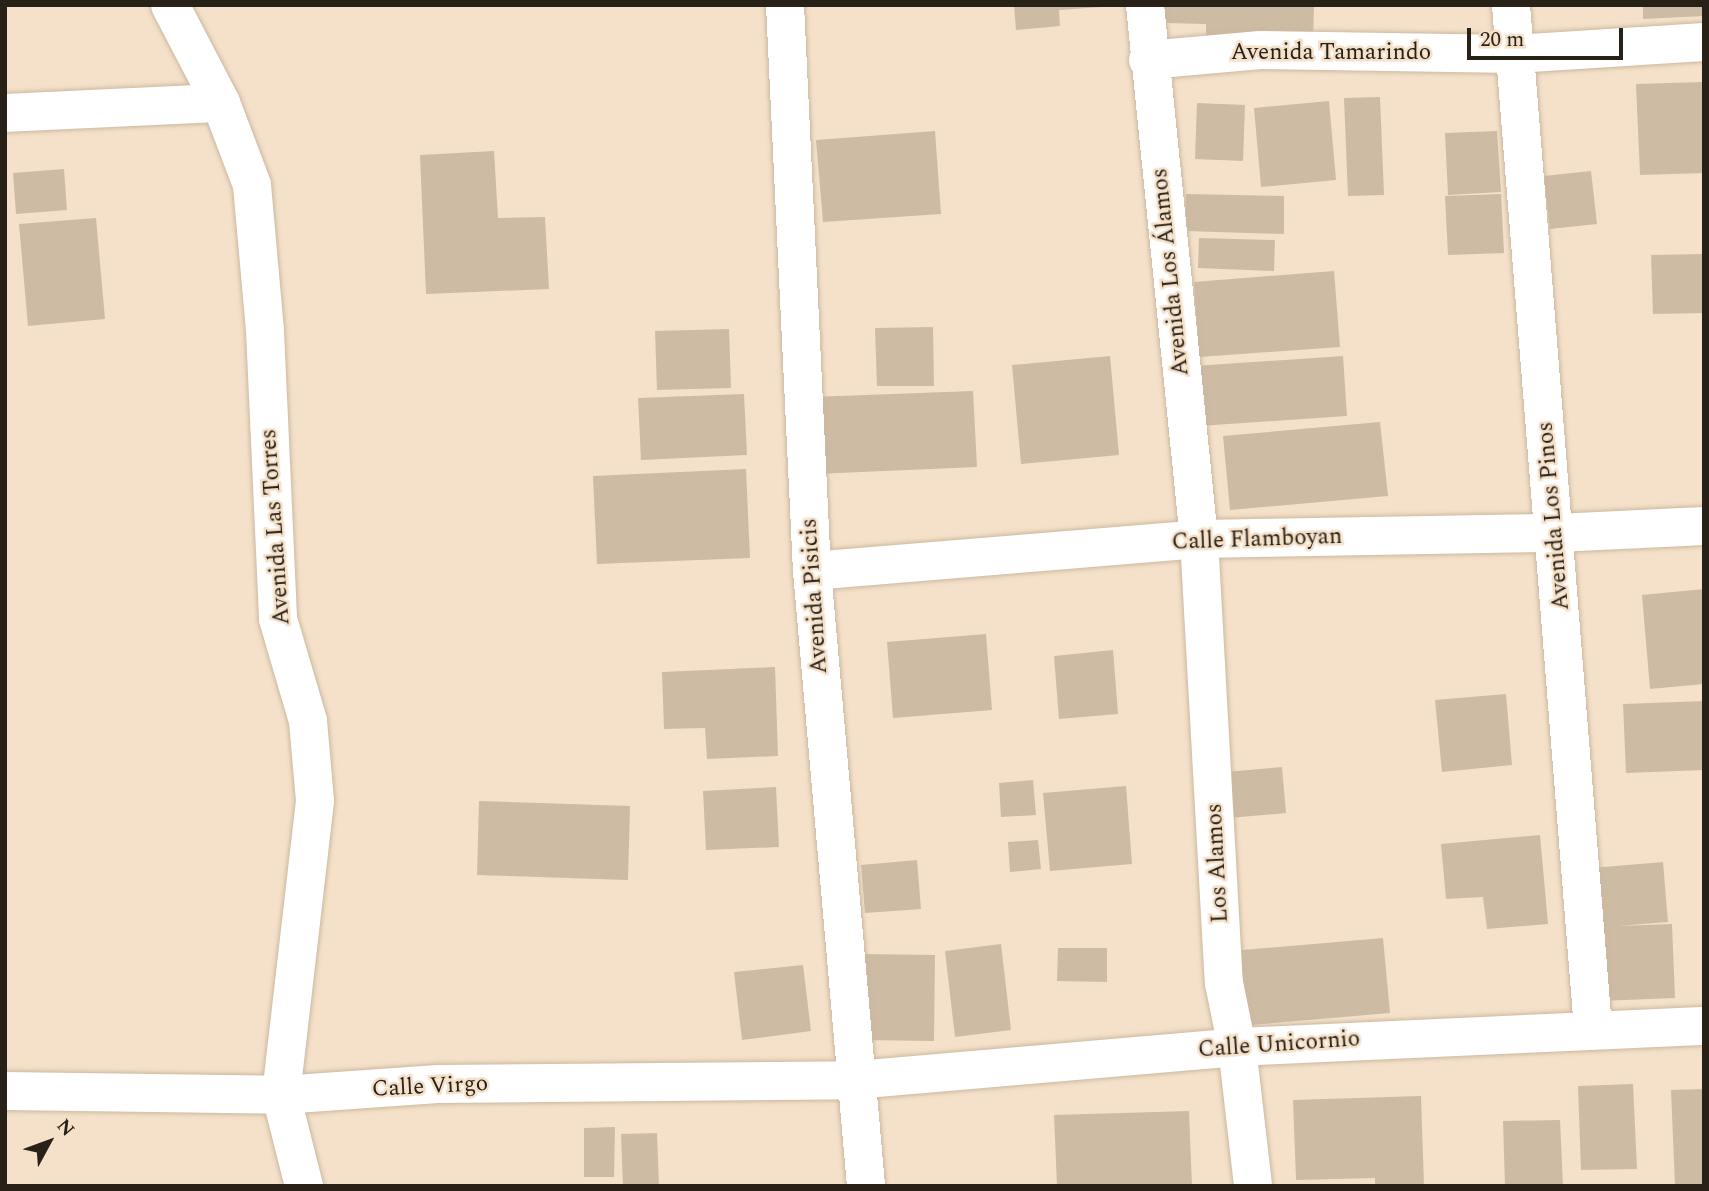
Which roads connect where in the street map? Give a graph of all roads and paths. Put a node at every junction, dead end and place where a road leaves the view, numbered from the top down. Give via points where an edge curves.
1 (170, 5) edge
2 (785, 5) edge
3 (1145, 5) edge
4 (1511, 5) edge
5 (1704, 42) edge
6 (1514, 54) junction
7 (1149, 60) junction
8 (221, 103) junction
9 (5, 113) edge
10 (1704, 526) edge
11 (1556, 534) junction
12 (1199, 539) junction
13 (811, 571) junction
14 (1704, 1026) edge
15 (1593, 1028) junction
16 (1237, 1047) junction
17 (855, 1080) junction
18 (5, 1091) edge
19 (281, 1095) junction
20 (304, 1186) edge
21 (866, 1186) edge
22 (1253, 1186) edge

1 - 8 street, Avenida Las Torres
2 - 13 street, Avenida Pisicis
3 - 7 street, Avenida Los Álamos
4 - 6 street, Avenida Los Pinos
5 - 6 street, Avenida Tamarindo
6 - 7 street, Avenida Tamarindo via 1261,50
6 - 11 street, Avenida Los Pinos
7 - 12 street, Avenida Los Álamos
8 - 9 street
8 - 19 street, Avenida Las Torres via 252,186 265,331 278,619 308,721 315,801
10 - 11 street, Calle Flamboyan
11 - 12 street, Calle Flamboyan
11 - 15 street, Avenida Los Pinos
12 - 13 street, Calle Flamboyan
12 - 16 street, Los Alamos via 1224,983
13 - 17 street, Avenida Pisicis
14 - 15 street, Calle Unicornio
15 - 16 street, Calle Unicornio
16 - 17 street, Calle Unicornio
16 - 22 street, Los Alamos
17 - 19 street, Calle Virgo via 438,1084
17 - 21 street, Avenida Pisicis
18 - 19 street, Calle Virgo
19 - 20 street, Avenida Las Torres

